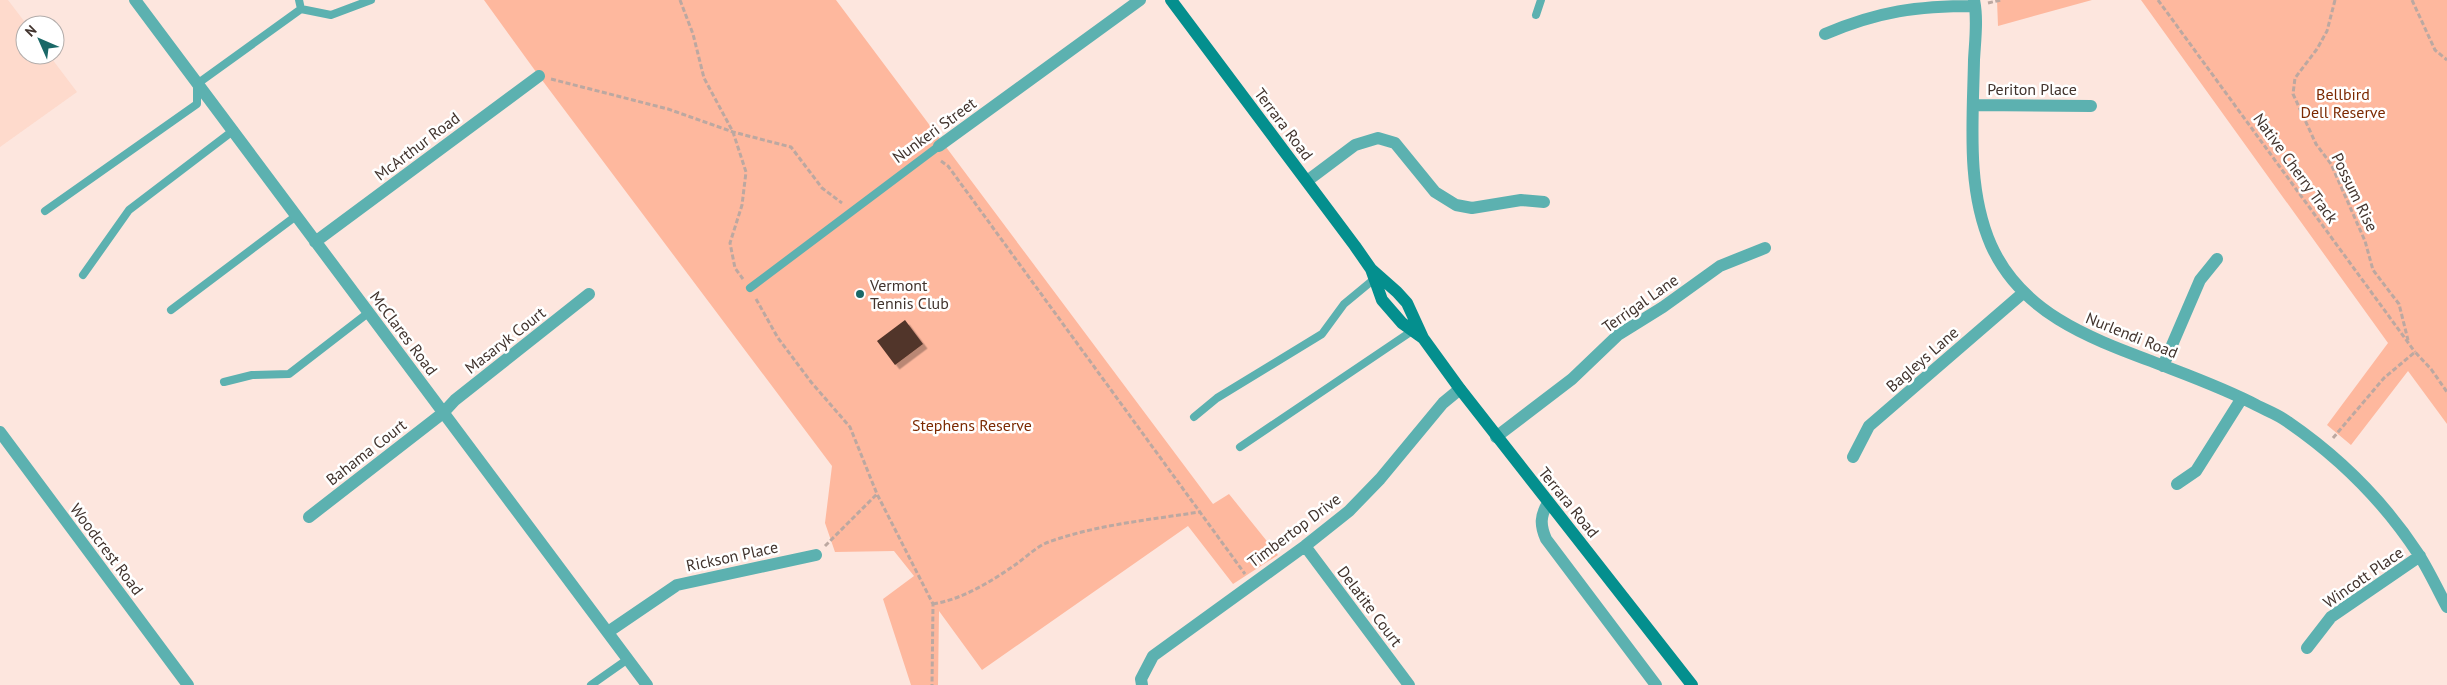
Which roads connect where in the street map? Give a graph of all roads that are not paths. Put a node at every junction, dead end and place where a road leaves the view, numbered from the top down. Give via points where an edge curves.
1 (135, 0) edge
2 (300, 0) edge
3 (372, 0) edge
4 (1140, 0) edge
5 (1171, 0) edge
6 (1541, 0) edge
7 (1975, 3) edge
8 (301, 9) junction
9 (1536, 15) dead end
10 (1825, 34) dead end
11 (539, 76) road end
12 (197, 84) junction
13 (1974, 105) junction
14 (2091, 106) dead end
15 (234, 130) junction
16 (935, 149) joint
17 (1307, 181) junction
18 (1544, 202) dead end
19 (45, 211) dead end
20 (296, 216) junction
21 (315, 242) junction
22 (1765, 248) dead end
23 (2217, 259) dead end
24 (83, 275) dead end
25 (1374, 275) junction
26 (750, 288) road end
27 (2023, 293) junction
28 (589, 294) dead end
29 (171, 310) dead end
30 (368, 313) junction
31 (1417, 332) junction
32 (2163, 366) junction
33 (224, 382) dead end
34 (1460, 389) junction
35 (2242, 398) junction
36 (443, 413) junction
37 (1194, 417) dead end
38 (0, 432) edge
39 (1496, 437) junction
40 (1240, 447) dead end
41 (1853, 457) dead end
42 (2177, 484) dead end
43 (1548, 504) junction
44 (309, 516) dead end
45 (1305, 546) junction
46 (816, 555) road end
47 (2420, 556) junction
48 (2447, 607) edge
49 (608, 632) junction
50 (2307, 648) dead end
51 (628, 659) junction
52 (188, 685) edge
53 (591, 685) edge
54 (647, 685) edge
55 (1142, 685) edge
56 (1409, 685) edge
57 (1656, 685) edge
58 (1692, 685) edge

1 - 12 street, McClares Road
2 - 8 lane
3 - 8 lane via 331,15
4 - 16 street, Nunkeri Street
5 - 17 main road, Terrara Road
6 - 9 lane
7 - 10 street via 1900,9 1860,19
7 - 13 street, Nurlendi Road
8 - 12 lane
11 - 21 street, McArthur Road
12 - 15 street, McClares Road
12 - 19 lane via 197,104
13 - 14 street, Periton Place
13 - 27 street, Nurlendi Road via 1974,183 1980,214 2003,269
15 - 20 street, McClares Road
15 - 24 lane via 129,210
16 - 26 lane, Nunkeri Street
17 - 18 street via 1355,145 1378,138 1395,143 1435,192 1456,205 1472,208 1521,200
17 - 25 main road, Terrara Road
20 - 21 street, McClares Road
20 - 29 lane
21 - 30 street, McClares Road
22 - 39 street, Terrigal Lane via 1720,266 1618,335 1572,379
23 - 32 street via 2200,280
25 - 31 main road, Terrara Road via 1406,303
25 - 31 main road, Terrara Road via 1382,300
25 - 37 lane via 1344,304 1322,334 1217,398
27 - 32 street, Nurlendi Road via 2057,320 2090,338
27 - 41 street, Bagleys Lane via 1869,426
28 - 36 street, Masaryk Court via 454,400
30 - 33 lane via 289,374 252,375
30 - 36 street, McClares Road
31 - 34 main road, Terrara Road
31 - 40 lane
32 - 35 street, Nurlendi Road
34 - 39 main road, Terrara Road
34 - 45 street, Timbertop Drive via 1443,403 1349,511
35 - 42 street via 2196,471
35 - 47 street, Nurlendi Road via 2286,420 2324,449 2362,484
36 - 44 street, Bahama Court
36 - 49 street, McClares Road
38 - 52 street, Woodcrest Road
39 - 43 main road, Terrara Road
43 - 57 street via 1541,518 1541,529 1546,539
43 - 58 main road, Terrara Road
45 - 55 street, Timbertop Drive via 1153,656 1141,679
45 - 56 street, Delatite Court
46 - 49 street, Rickson Place via 676,585
47 - 48 street, Nurlendi Road
47 - 50 street, Wincott Place via 2331,617
49 - 51 street, McClares Road
51 - 53 lane
51 - 54 street, McClares Road

